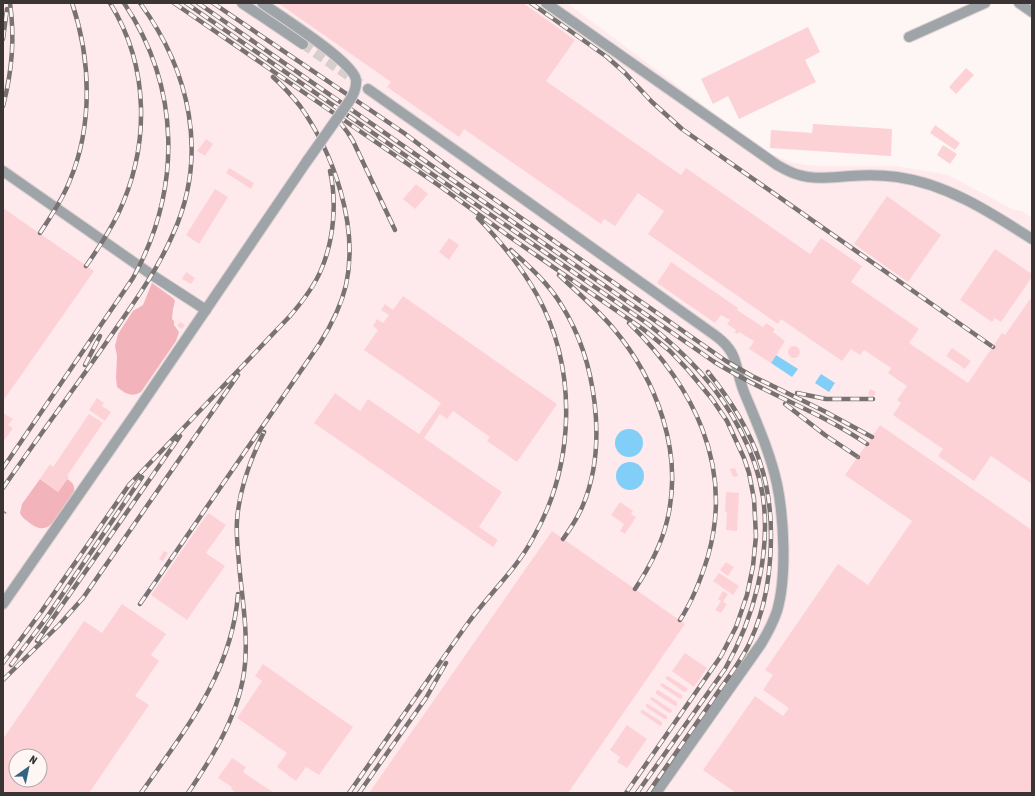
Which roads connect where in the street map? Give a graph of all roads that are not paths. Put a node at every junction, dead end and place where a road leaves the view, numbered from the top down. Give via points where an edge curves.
1 (242, 3) edge
2 (262, 3) edge
3 (546, 3) edge
4 (985, 3) edge
5 (1019, 3) edge
6 (1032, 12) edge
7 (909, 36) dead end
8 (303, 44) tunnel mouth
9 (368, 89) tunnel mouth
10 (3, 171) edge
11 (1032, 239) edge
12 (206, 310) junction
13 (3, 604) edge
14 (656, 793) edge

1 - 8 lane
2 - 12 lane, bridge via 340,59 354,74 354,93
3 - 11 lane via 788,172 821,178 883,176 913,180 965,199
4 - 7 lane
5 - 6 lane
9 - 14 lane via 716,336 733,354 777,484 782,512 783,567 780,598 761,644
10 - 12 lane
12 - 13 lane

